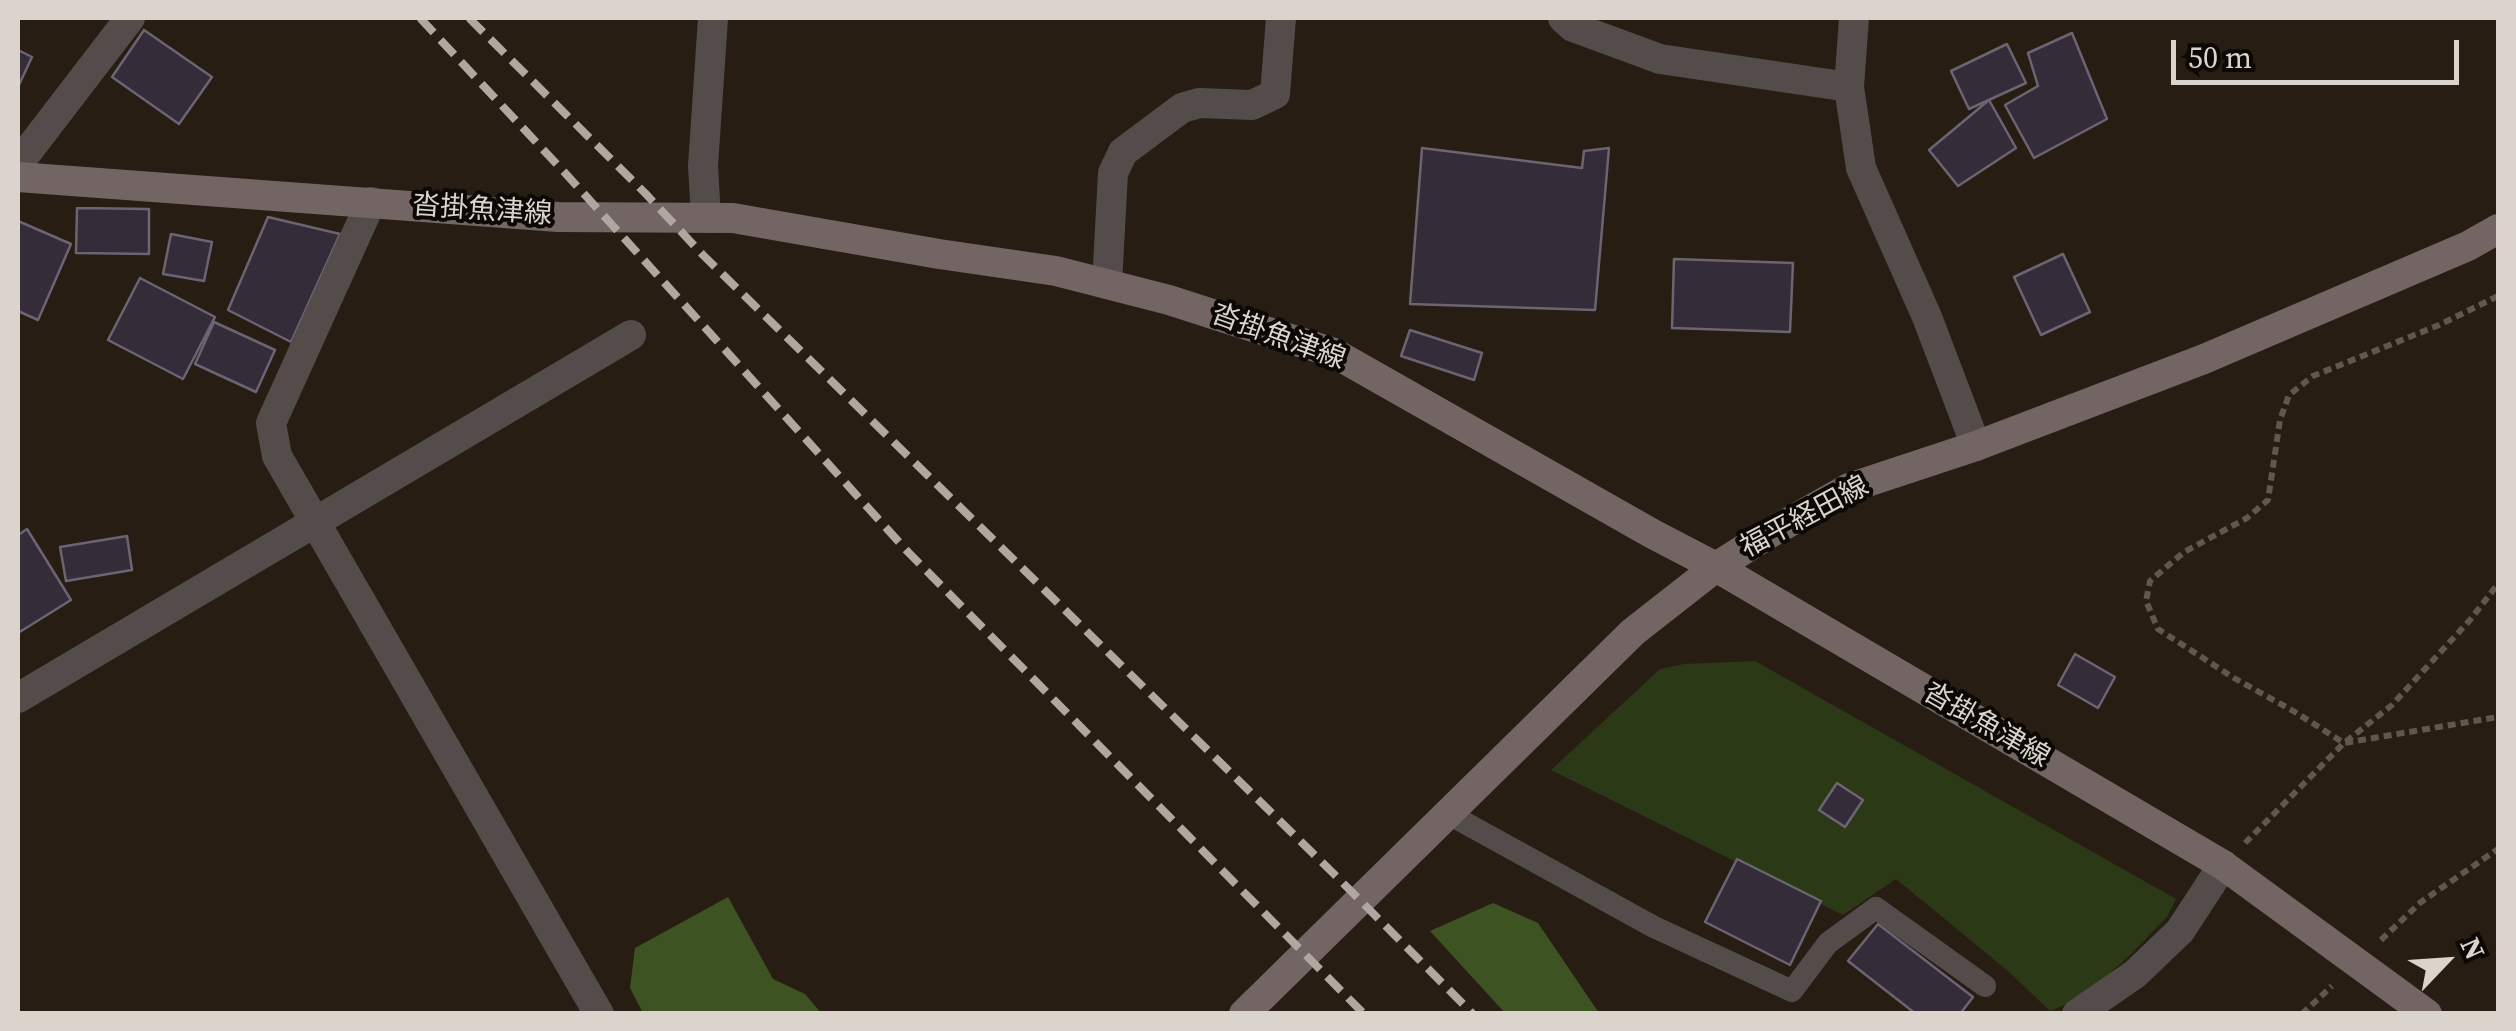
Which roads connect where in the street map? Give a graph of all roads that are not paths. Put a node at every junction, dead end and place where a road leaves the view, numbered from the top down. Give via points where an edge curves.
1 (130, 18) edge
2 (713, 18) edge
3 (1281, 18) edge
4 (1563, 18) edge
5 (1854, 18) edge
6 (1849, 87) junction
7 (18, 164) edge
8 (18, 177) edge
9 (371, 202) junction
10 (706, 218) junction
11 (2498, 229) edge
12 (1107, 284) junction
13 (631, 335) dead end
14 (1976, 446) junction
15 (316, 522) junction
16 (1716, 567) junction
17 (18, 698) edge
18 (1447, 813) junction
19 (2223, 866) junction
20 (1985, 986) dead end
21 (599, 1014) edge
22 (1244, 1014) edge
23 (2077, 1014) edge
24 (2427, 1014) edge

1 - 7 street
2 - 10 street via 702,166
3 - 12 street via 1274,94 1252,105 1182,108 1123,152 1113,173
4 - 6 street via 1660,59
5 - 6 street
6 - 14 street via 1861,168
8 - 9 main road, 沓掛魚津線
9 - 10 main road, 沓掛魚津線 via 558,218
9 - 15 street via 271,423 276,456
10 - 12 main road, 沓掛魚津線
11 - 14 main road, 福平経田線 via 2204,359
12 - 16 main road, 沓掛魚津線 via 1334,353
13 - 15 street
14 - 16 main road, 福平経田線 via 1849,488
15 - 17 street
15 - 21 street
16 - 18 main road, 福平経田線 via 1633,632
16 - 19 main road, 沓掛魚津線
18 - 20 lane via 1654,927 1792,991 1828,942 1876,908
18 - 22 main road, 福平経田線
19 - 23 street via 2180,932
19 - 24 main road, 沓掛魚津線, bridge

